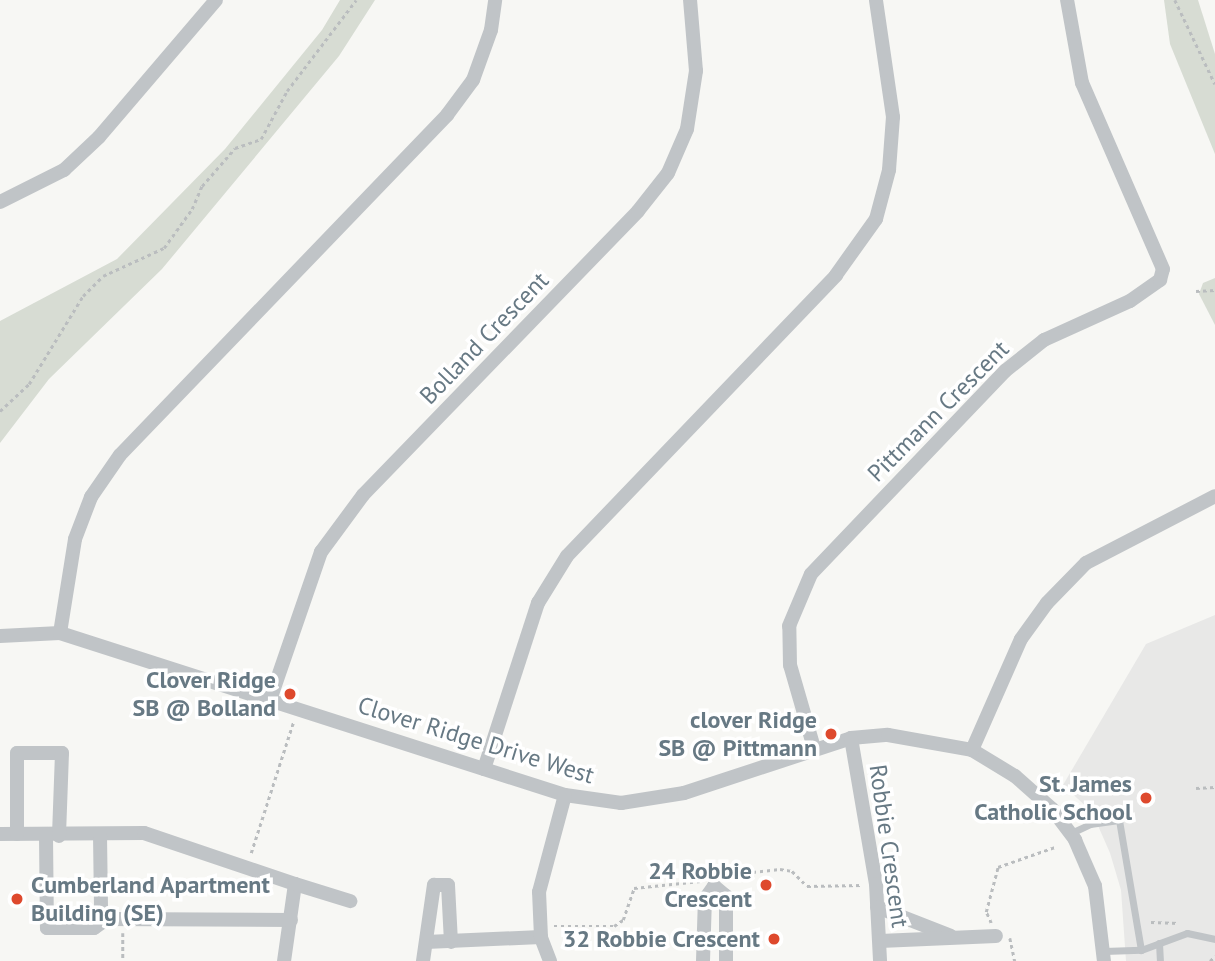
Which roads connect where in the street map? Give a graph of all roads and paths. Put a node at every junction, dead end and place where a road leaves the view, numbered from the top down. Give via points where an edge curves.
1 (216, 0) edge
2 (356, 0) edge
3 (495, 0) edge
4 (690, 0) edge
5 (876, 0) edge
6 (1067, 0) edge
7 (1175, 0) edge
8 (1215, 83) edge
9 (0, 202) edge
10 (1215, 290) edge
11 (1196, 291) dead end
12 (0, 411) edge
13 (1215, 496) edge
14 (60, 633) junction
15 (0, 636) edge
16 (270, 700) junction
17 (297, 709) junction
18 (850, 738) junction
19 (814, 748) junction
20 (972, 750) junction
21 (484, 769) junction
22 (1196, 788) dead end
23 (1215, 788) edge
24 (565, 795) junction
25 (1071, 833) junction
26 (0, 834) edge
27 (17, 834) junction
28 (100, 835) junction
29 (53, 836) junction
30 (1055, 847) dead end
31 (246, 869) junction
32 (295, 884) junction
33 (350, 901) dead end
34 (877, 907) junction
35 (107, 919) junction
36 (122, 919) junction
37 (291, 920) junction
38 (996, 936) junction
39 (541, 937) junction
40 (952, 937) junction
41 (1215, 939) edge
42 (880, 941) junction
43 (426, 942) junction
44 (451, 942) junction
45 (1159, 943) junction
46 (1141, 950) junction
47 (1104, 956) edge
48 (1215, 956) edge
49 (123, 961) edge
50 (284, 961) edge
51 (423, 961) edge
52 (551, 961) edge
53 (703, 961) edge
54 (726, 961) edge
55 (880, 961) edge
56 (1015, 961) edge
57 (1160, 961) edge
58 (1210, 961) edge

1 - 9 street via 99,137 64,170
2 - 12 path via 287,92 261,139 235,148 202,186 164,248 103,276 83,296 29,384
3 - 14 street via 491,30 473,80 447,115 113,466 91,498 75,539
4 - 16 street, Bolland Crescent via 696,71 687,129 667,173 638,211 363,495 321,552
5 - 21 street via 894,117 889,170 876,219 836,275 567,556 538,603
6 - 19 street, Pittmann Crescent via 1082,83 1163,269 1160,280 1130,301 1044,340 1005,371 811,574 789,626 790,665
7 - 8 path
10 - 11 path
13 - 20 street via 1086,563 1047,603 1021,639
14 - 15 street, Clover Ridge Drive West
14 - 16 street, Clover Ridge Drive West
16 - 17 street, Clover Ridge Drive West
17 - 21 street, Clover Ridge Drive West
17 - 31 path
18 - 19 street, Clover Ridge Drive West
18 - 20 street, Clover Ridge Drive West via 888,735
18 - 34 street, Robbie Crescent
19 - 24 street, Clover Ridge Drive West via 650,802
20 - 25 street, Clover Ridge Drive West via 1015,776
21 - 24 street, Clover Ridge Drive West
22 - 23 path
24 - 39 street via 542,871
25 - 46 lane via 1090,824 1119,820
25 - 47 street, Clover Ridge Drive West via 1095,886
26 - 27 street
27 - 29 street
27 - 29 street via 17,753 62,753
28 - 29 street
28 - 31 street via 144,833
28 - 35 street via 101,908
29 - 35 street via 47,928 94,929
30 - 38 path via 998,867 986,912
31 - 32 street
32 - 33 street
32 - 37 street
34 - 40 street
34 - 42 street, Robbie Crescent
35 - 36 street
36 - 37 street
36 - 49 path
37 - 50 street
38 - 40 street
38 - 56 path via 1011,938
39 - 44 street
39 - 52 street
40 - 42 street
41 - 45 lane via 1187,933
42 - 55 street, Robbie Crescent
43 - 44 street
43 - 44 street via 434,885 448,885
43 - 51 street
45 - 46 lane
45 - 57 lane
46 - 47 lane
48 - 58 path
53 - 54 street via 705,899 714,886 726,896

